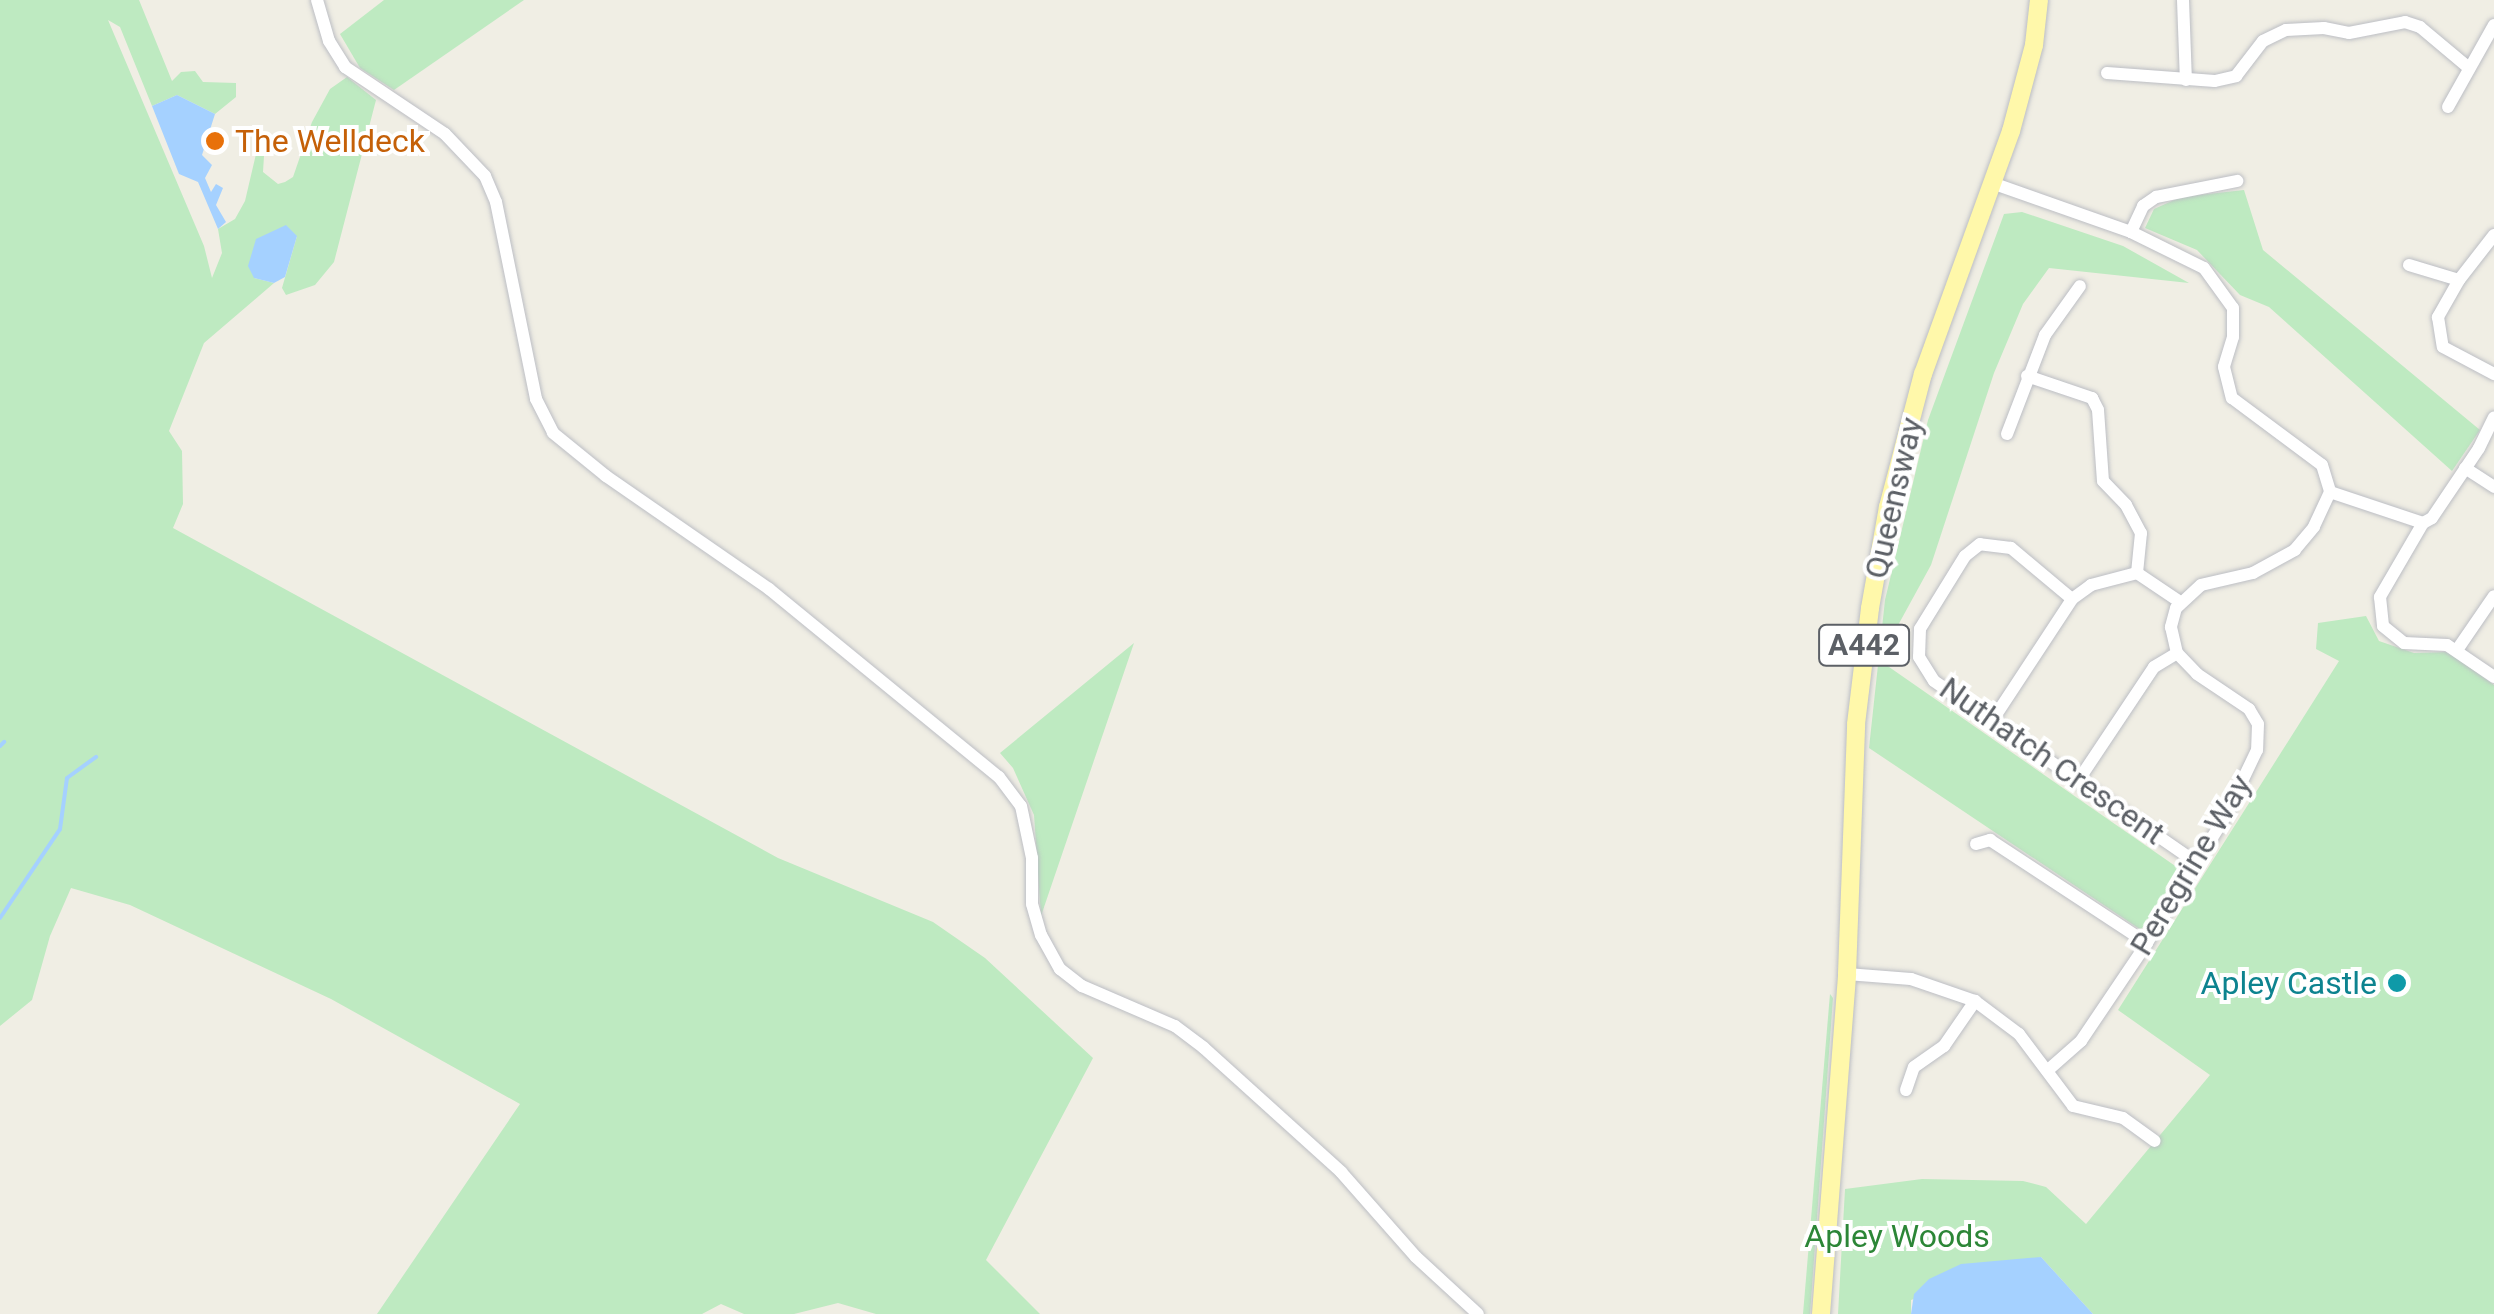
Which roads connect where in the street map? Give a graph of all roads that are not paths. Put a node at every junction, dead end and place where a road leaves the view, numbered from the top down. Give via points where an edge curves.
1 (317, 0) edge
2 (2039, 0) edge
3 (2183, 0) edge
4 (2494, 25) edge
5 (2469, 68) junction
6 (2107, 72) dead end
7 (2186, 80) junction
8 (2448, 106) dead end
9 (2237, 181) dead end
10 (1992, 182) junction
11 (2131, 232) junction
12 (2494, 235) edge
13 (2408, 265) dead end
14 (2459, 280) junction
15 (2080, 286) dead end
16 (2494, 374) edge
17 (2027, 376) junction
18 (2494, 417) edge
19 (2007, 434) dead end
20 (2465, 468) junction
21 (2494, 487) edge
22 (2330, 492) junction
23 (2422, 523) junction
24 (2137, 574) junction
25 (2494, 596) edge
26 (2072, 599) junction
27 (2180, 602) junction
28 (2457, 650) junction
29 (2177, 654) junction
30 (2494, 677) edge
31 (1992, 721) junction
32 (2078, 781) junction
33 (1976, 844) dead end
34 (2197, 863) junction
35 (2148, 943) junction
36 (1847, 974) junction
37 (1975, 1001) junction
38 (2047, 1071) junction
39 (1906, 1090) dead end
40 (2156, 1142) dead end
41 (1478, 1314) edge
42 (1822, 1314) edge

1 - 41 street via 345,67 445,134 485,176 536,400 553,433 769,589 999,777 1021,806 1032,858 1032,904 1060,969 1082,986 1175,1026 1204,1048 1341,1172 1416,1257
2 - 10 main road, Queensway / A442 via 2034,45
3 - 7 street
4 - 5 street
5 - 7 street via 2405,22 2349,33 2286,30 2263,41 2236,76
5 - 8 street
6 - 7 street
9 - 11 street via 2156,198 2143,206
10 - 11 street
10 - 36 main road, Queensway / A442 via 1923,374 1880,550 1856,724
11 - 22 street via 2204,268 2218,282 2233,308 2224,367 2232,398 2322,465
12 - 14 street
13 - 14 street
14 - 16 street via 2438,318 2442,347
15 - 17 street via 2045,335
17 - 19 street
17 - 24 street via 2092,398 2103,481 2141,533
18 - 20 street
20 - 21 street
20 - 23 street
22 - 23 street
22 - 27 street via 2295,550 2254,573 2202,585
23 - 28 street via 2380,597 2378,614 2398,641
24 - 26 street via 2091,585
24 - 27 street
25 - 28 street
26 - 31 street
26 - 31 street, Nuthatch Crescent via 2002,544 1980,544 1966,556 1920,628 1917,645 1934,681
27 - 29 street via 2171,627
28 - 30 street
29 - 32 street via 2154,667
29 - 34 street, Peregrine Way via 2249,709 2260,737 2244,784
31 - 32 street, Nuthatch Crescent
32 - 34 street, Nuthatch Crescent
33 - 35 street via 1990,840
34 - 35 street, Peregrine Way
35 - 38 street, Peregrine Way via 2081,1041
36 - 37 street via 1911,979
36 - 42 main road, Queensway / A442
37 - 38 street via 2020,1034
37 - 39 street via 1944,1046 1914,1067
38 - 40 street via 2072,1106 2123,1118

